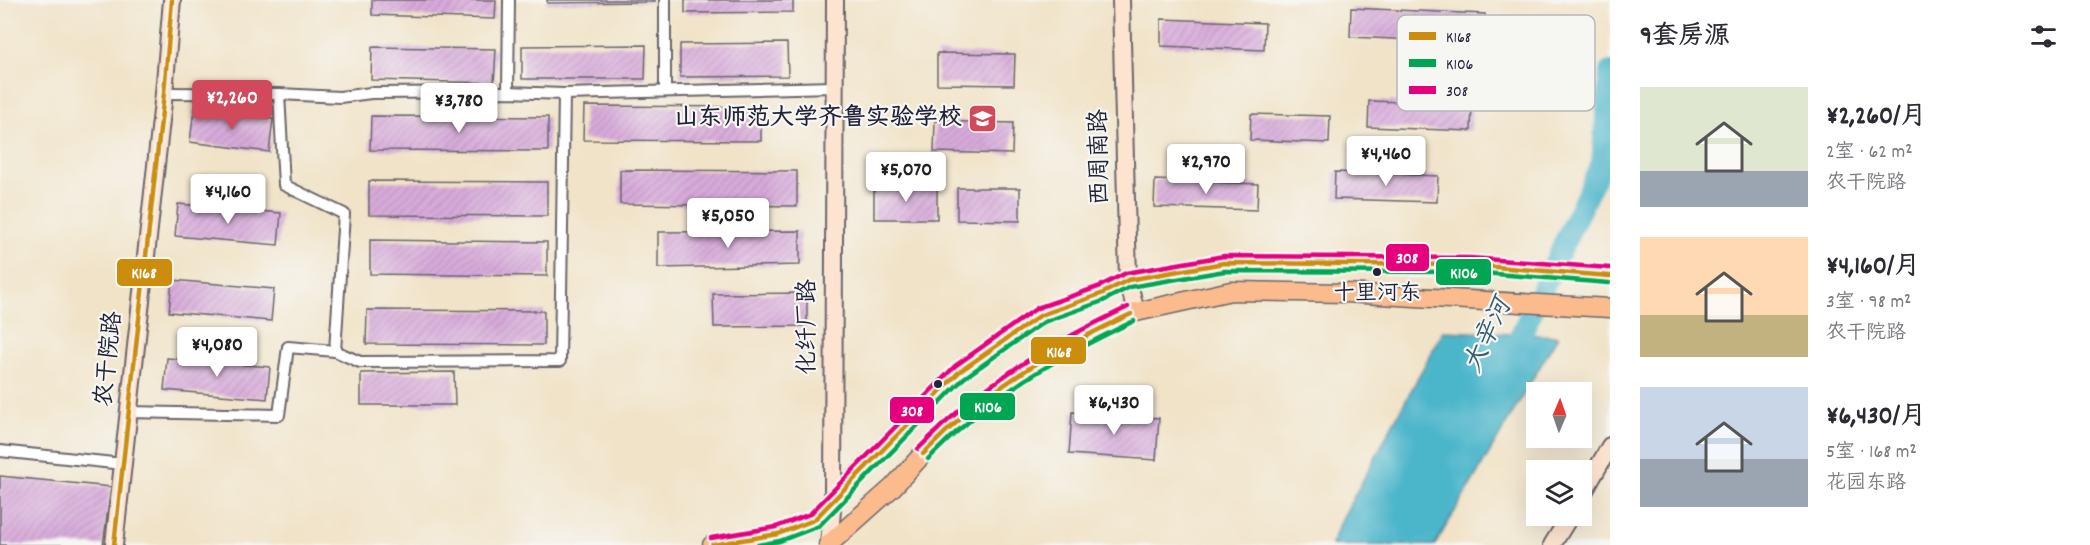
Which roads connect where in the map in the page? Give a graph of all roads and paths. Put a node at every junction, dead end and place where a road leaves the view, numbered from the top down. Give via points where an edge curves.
1 (172, 0) edge
2 (509, 0) edge
3 (665, 0) edge
4 (835, 0) edge
5 (1121, 0) edge
6 (834, 87) junction
7 (665, 91) junction
8 (508, 92) junction
9 (164, 93) junction
10 (279, 94) junction
11 (564, 94) junction
12 (1602, 275) edge
13 (1128, 280) junction
14 (1610, 308) edge
15 (1136, 312) junction
16 (334, 351) junction
17 (128, 412) junction
18 (1610, 446) edge
19 (0, 451) edge
20 (123, 464) junction
21 (1592, 478) edge
22 (833, 499) junction
23 (1564, 526) edge
24 (114, 545) edge
25 (712, 545) edge
26 (829, 545) edge
27 (1552, 545) edge

1 - 9 street, 农干院路
2 - 8 street
3 - 7 street
4 - 6 street, 化纤厂路
5 - 13 street, 西周南路
6 - 7 street
6 - 22 street, 化纤厂路
7 - 11 street
8 - 10 street via 371,93 340,97
8 - 11 street
9 - 10 street
9 - 17 street, 农干院路
10 - 16 street via 284,185 344,214
11 - 16 street via 560,361 360,362
12 - 13 main road via 1470,265 1224,263
13 - 15 street, 西周南路
13 - 22 main road via 1041,315 959,372
14 - 15 main road via 1345,293 1231,291
15 - 26 main road via 1062,347 986,399 932,444 893,487
16 - 17 street via 288,347 279,415
17 - 20 street, 农干院路
18 - 21 street
19 - 20 street
20 - 24 street, 农干院路
22 - 25 main road via 814,520 778,534
22 - 26 street, 化纤厂路
23 - 27 street

